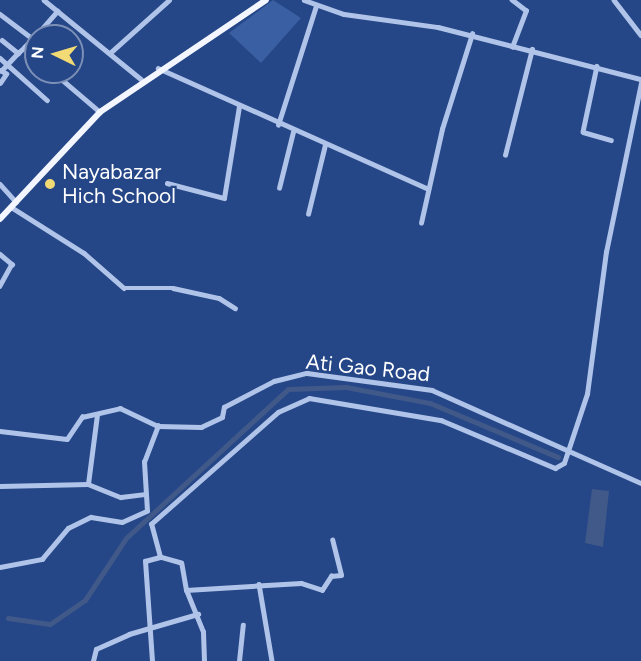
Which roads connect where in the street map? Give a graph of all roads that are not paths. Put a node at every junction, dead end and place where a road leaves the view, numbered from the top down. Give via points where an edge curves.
1 (44, 0) edge
2 (170, 0) edge
3 (266, 0) edge
4 (304, 0) edge
5 (512, 0) edge
6 (614, 0) edge
7 (316, 6) junction
8 (57, 10) junction
9 (0, 14) edge
10 (45, 24) edge
11 (24, 32) edge
12 (472, 34) junction
13 (641, 35) edge
14 (1, 41) edge
15 (512, 47) junction
16 (24, 48) edge
17 (532, 49) junction
18 (110, 52) junction
19 (18, 53) junction
20 (0, 58) edge
21 (7, 64) junction
22 (597, 66) junction
23 (158, 69) junction
24 (141, 80) junction
25 (641, 81) edge
26 (0, 83) edge
27 (68, 84) edge
28 (47, 99) dead end
29 (239, 106) junction
30 (100, 112) junction
31 (278, 125) junction
32 (293, 132) junction
33 (610, 140) dead end
34 (325, 145) junction
35 (505, 155) dead end
36 (167, 183) dead end
37 (0, 184) edge
38 (279, 188) dead end
39 (428, 189) junction
40 (13, 205) junction
41 (308, 214) dead end
42 (0, 219) edge
43 (421, 223) dead end
44 (0, 254) edge
45 (0, 286) edge
46 (235, 308) dead end
47 (97, 415) junction
48 (158, 426) junction
49 (0, 431) edge
50 (570, 453) junction
51 (641, 483) edge
52 (88, 484) junction
53 (0, 486) edge
54 (144, 494) junction
55 (332, 540) dead end
56 (160, 557) junction
57 (0, 567) edge
58 (260, 584) junction
59 (186, 590) junction
60 (198, 614) junction
61 (243, 625) dead end
62 (147, 630) junction
63 (93, 661) edge
64 (152, 661) edge
65 (204, 661) edge
66 (239, 661) edge
67 (272, 661) edge

1 - 8 street
2 - 18 street
3 - 23 main road
4 - 7 street
5 - 15 street via 526,11
6 - 13 street
7 - 12 street
7 - 31 street
8 - 10 street
8 - 18 street
9 - 11 street
12 - 15 street
12 - 39 street
14 - 19 street
15 - 17 street
16 - 19 street
17 - 22 street
17 - 35 street
18 - 24 street
19 - 21 street
20 - 21 street
21 - 26 street
21 - 28 street
22 - 25 street
22 - 33 street via 583,132
23 - 24 main road
23 - 29 street
24 - 30 main road
25 - 50 street via 606,252 587,394
27 - 30 street
29 - 31 street
29 - 36 street via 224,198
30 - 40 main road
31 - 32 street
32 - 34 street
32 - 38 street
34 - 39 street
34 - 41 street
37 - 40 street
39 - 43 street
40 - 42 main road
40 - 46 street via 67,241 124,288 173,288 219,298
44 - 45 street via 12,264
47 - 48 street, Ati Gao Road via 120,408
47 - 49 street, Ati Gao Road via 82,417 67,439
47 - 52 street
48 - 50 street, Ati Gao Road via 201,427 222,417 224,407 266,390 273,381 307,373 432,390
48 - 54 street via 144,462
50 - 51 street, Ati Gao Road
50 - 56 street via 555,468 441,420 309,398 278,412 152,524
52 - 53 street
52 - 54 street via 120,497
54 - 57 street via 147,511 122,522 92,516 68,528 42,559
55 - 58 street via 341,575 331,576 322,590 301,583
56 - 59 street via 181,563
56 - 62 street via 145,561
58 - 59 street
58 - 67 street
59 - 60 street
60 - 62 street
60 - 65 street
61 - 66 street
62 - 63 street via 96,649
62 - 64 street

